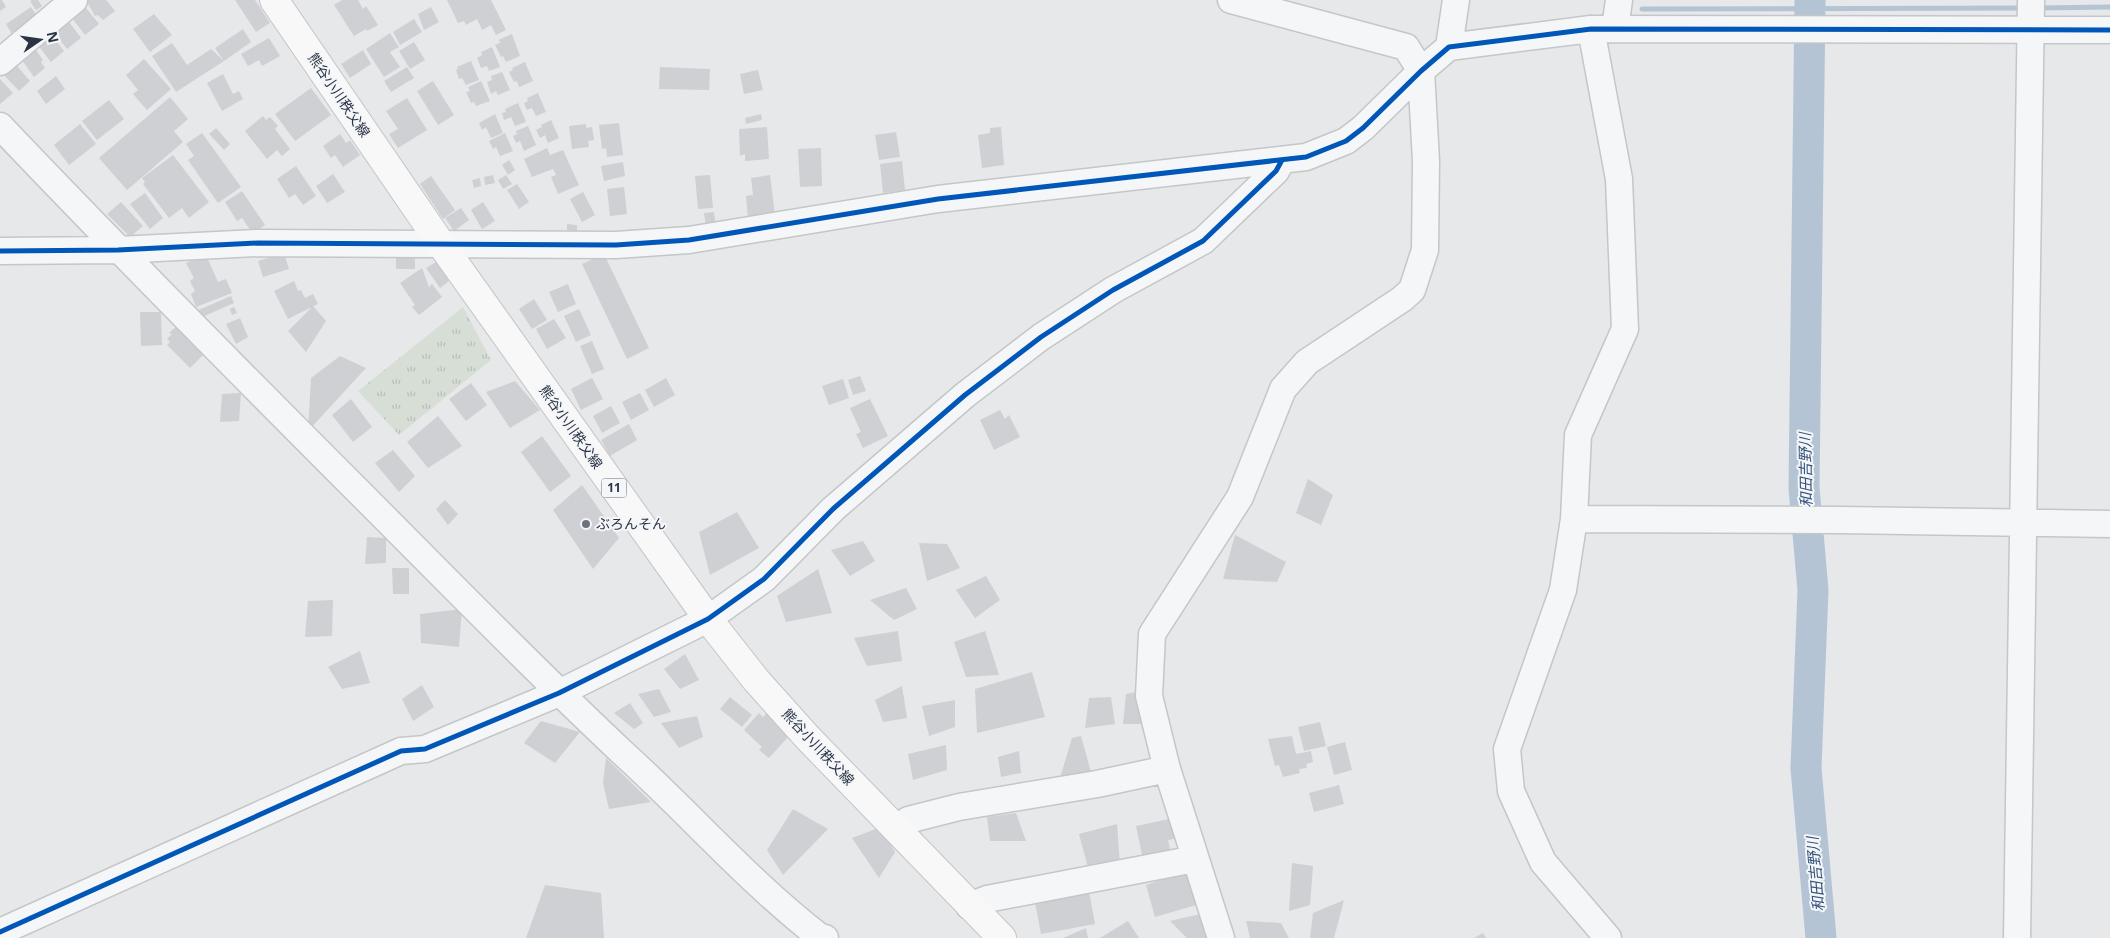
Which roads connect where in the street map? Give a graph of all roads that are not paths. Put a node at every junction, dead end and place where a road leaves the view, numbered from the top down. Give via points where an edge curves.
1 (74, 0) edge
2 (274, 0) edge
3 (1231, 0) edge
4 (1456, 0) edge
5 (1619, 0) edge
6 (2030, 0) edge
7 (1603, 29) junction
8 (2030, 29) junction
9 (2110, 30) edge
10 (1449, 47) junction
11 (0, 62) edge
12 (1421, 71) junction
13 (0, 126) edge
14 (1282, 160) junction
15 (441, 244) junction
16 (118, 250) junction
17 (0, 251) edge
18 (1574, 519) junction
19 (2023, 523) junction
20 (2110, 524) edge
21 (708, 619) junction
22 (558, 693) junction
23 (1168, 769) junction
24 (897, 830) junction
25 (1195, 859) junction
26 (970, 906) junction
27 (0, 932) edge
28 (825, 938) edge
29 (1002, 938) edge
30 (1221, 938) edge
31 (1608, 938) edge
32 (2017, 938) edge

1 - 11 street
2 - 15 main road, 熊谷小川秩父線 / 11
3 - 12 street via 1406,47
4 - 10 street
5 - 7 street
6 - 8 street
7 - 8 street
7 - 10 street
7 - 18 street via 1619,179 1625,329 1578,435
8 - 9 street
8 - 19 street
10 - 12 street
12 - 14 street via 1346,141 1306,158
12 - 23 street via 1426,161 1425,250 1412,290 1307,362 1283,389 1240,497 1152,634 1149,696
13 - 16 street
14 - 15 street via 938,199 689,240 616,245
14 - 21 street via 1276,171 1203,240 1105,295 1041,337 965,395 833,508 764,579
15 - 16 street via 258,243
15 - 21 main road, 熊谷小川秩父線 / 11
16 - 17 street
16 - 22 street
18 - 19 street
18 - 31 street via 1563,590 1507,749 1511,791 1543,862
19 - 20 street
19 - 32 street
21 - 22 street
21 - 24 main road, 熊谷小川秩父線 / 11 via 756,680
22 - 27 street via 425,749 401,751
22 - 28 street via 790,913
23 - 24 street via 960,807 908,820
23 - 25 street
24 - 26 main road, 熊谷小川秩父線 / 11
25 - 26 street via 987,898
25 - 30 street
26 - 29 main road, 熊谷小川秩父線 / 11

